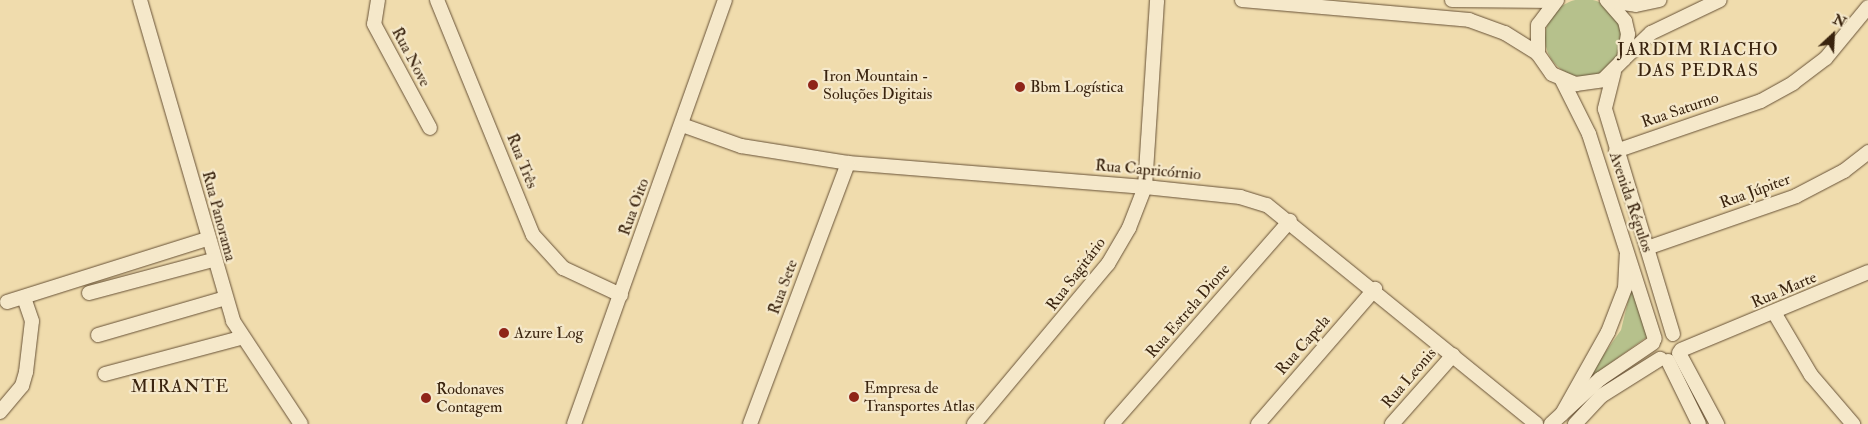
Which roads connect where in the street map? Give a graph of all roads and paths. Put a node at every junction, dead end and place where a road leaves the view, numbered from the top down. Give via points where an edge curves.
1 (140, 0) edge
2 (378, 0) edge
3 (437, 0) edge
4 (725, 0) edge
5 (1157, 0) edge
6 (1242, 0) edge
7 (1452, 0) edge
8 (1608, 0) edge
9 (1659, 0) edge
10 (1720, 0) edge
11 (1863, 0) edge
12 (1556, 1) edge
13 (1868, 4) edge
14 (1868, 7) edge
15 (1538, 54) junction
16 (1624, 59) junction
17 (1614, 72) junction
18 (1562, 80) junction
19 (682, 125) junction
20 (430, 128) dead end
21 (1616, 151) junction
22 (1868, 152) edge
23 (848, 163) junction
24 (1145, 187) junction
25 (1290, 221) junction
26 (207, 239) junction
27 (1628, 244) junction
28 (1647, 248) junction
29 (213, 260) junction
30 (1868, 273) edge
31 (1375, 289) junction
32 (89, 293) dead end
33 (621, 295) junction
34 (24, 298) junction
35 (225, 298) junction
36 (6, 302) dead end
37 (1775, 314) junction
38 (98, 335) dead end
39 (240, 338) junction
40 (1654, 341) junction
41 (1673, 350) junction
42 (1453, 355) junction
43 (105, 374) dead end
44 (0, 412) edge
45 (1562, 414) junction
46 (301, 424) edge
47 (574, 424) edge
48 (750, 424) edge
49 (974, 424) edge
50 (1112, 424) edge
51 (1258, 424) edge
52 (1392, 424) edge
53 (1536, 424) edge
54 (1551, 424) edge
55 (1575, 424) edge
56 (1699, 424) edge
57 (1717, 424) edge
58 (1853, 424) edge

1 - 26 street, Rua Panorama
2 - 20 street, Rua Nove via 374,24
3 - 33 street, Rua Três via 533,235 563,268
4 - 19 street, Rua Oito
5 - 24 street, Rua Sagitário
6 - 15 street, Avenida Régulos via 1469,20 1505,33
7 - 12 street
8 - 9 street via 1636,5
8 - 16 street via 1625,21 1628,34
10 - 16 street via 1651,33
11 - 13 street
12 - 15 street via 1538,25
14 - 21 street, Rua Saturno via 1826,58 1777,92
15 - 18 street, Avenida Régulos
16 - 17 street
17 - 18 street via 1590,84
17 - 21 street, Avenida Régulos via 1606,109
18 - 27 street, Avenida Régulos via 1589,134
19 - 23 street, Rua Capricórnio via 741,146
19 - 33 street, Rua Oito
21 - 28 street, Avenida Régulos
22 - 28 street, Rua Júpiter via 1844,171 1796,196
23 - 24 street, Rua Capricórnio
23 - 48 street, Rua Sete
24 - 25 street, Rua Capricórnio via 1240,197 1267,205
24 - 49 street, Rua Sagitário via 1108,264
25 - 31 street, Rua Capricórnio
25 - 50 street, Rua Estrela Dione
26 - 29 street, Rua Panorama
26 - 34 street
27 - 40 street, Avenida Régulos
27 - 45 street via 1625,288 1608,332
28 - 41 street, Avenida Régulos
29 - 32 street
29 - 35 street, Rua Panorama
30 - 37 street, Rua Marte
31 - 42 street, Rua Capricórnio
31 - 51 street, Rua Capela
33 - 47 street, Rua Oito
34 - 36 street
34 - 44 street via 32,320 26,372 22,386
35 - 38 street
35 - 39 street, Rua Panorama
37 - 41 street, Rua Marte
37 - 58 street via 1816,381
39 - 43 street
39 - 46 street, Rua Panorama
40 - 41 street
40 - 41 street, Avenida Régulos
40 - 45 street via 1600,379
41 - 55 street via 1601,396
41 - 56 street, Avenida Régulos
41 - 57 street, Avenida Régulos
42 - 52 street, Rua Leonis
42 - 53 street, Rua Capricórnio
45 - 54 street

